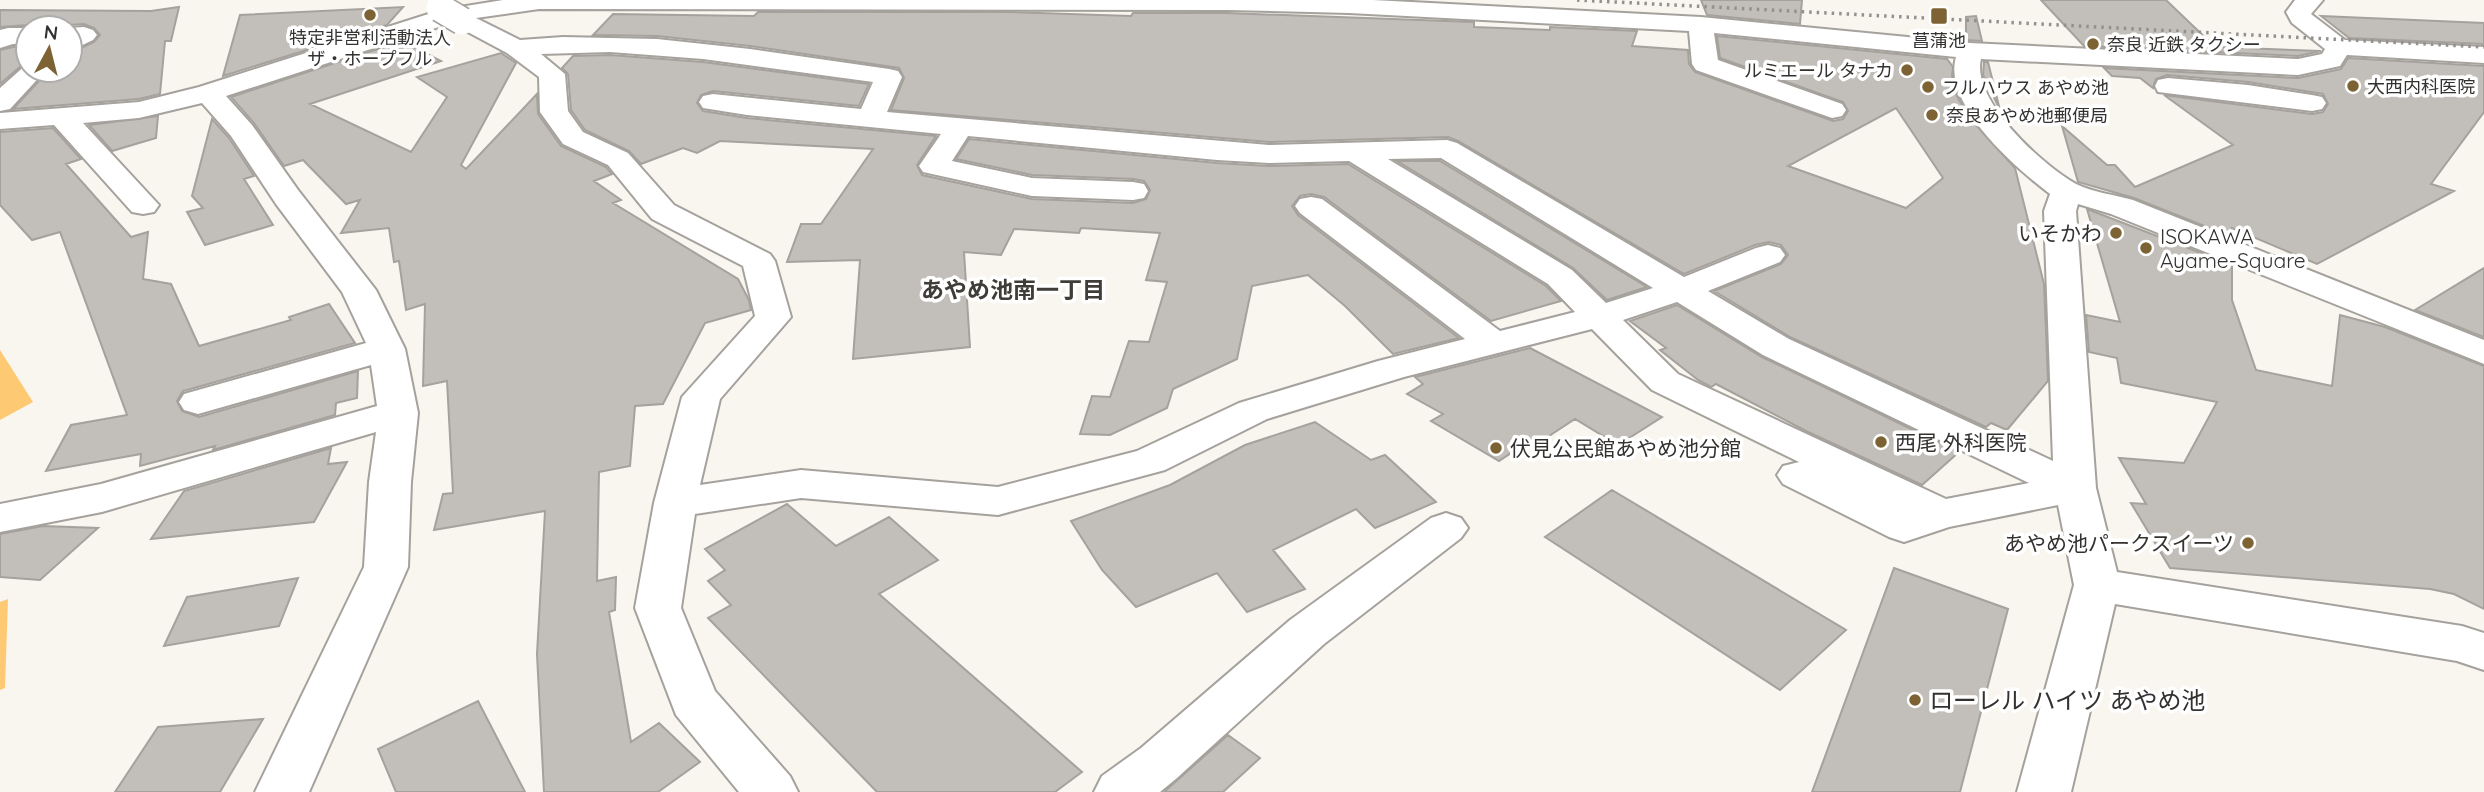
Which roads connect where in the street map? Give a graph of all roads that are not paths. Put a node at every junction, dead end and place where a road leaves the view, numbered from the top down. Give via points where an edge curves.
1 (983, 2) edge
2 (645, 3) junction
3 (2306, 9) edge
4 (450, 13) edge
5 (1701, 24) junction
6 (2339, 47) junction
7 (516, 48) junction
8 (1970, 51) junction
9 (2484, 55) edge
10 (2083, 57) junction
11 (19, 84) edge
12 (208, 93) junction
13 (713, 102) dead end
14 (0, 103) edge
15 (2312, 103) dead end
16 (1832, 110) dead end
17 (63, 118) junction
18 (870, 119) junction
19 (0, 121) edge
20 (960, 127) junction
21 (1356, 152) junction
22 (1133, 191) dead end
23 (2066, 191) junction
24 (143, 205) dead end
25 (1311, 206) dead end
26 (1768, 256) dead end
27 (1684, 289) junction
28 (1600, 316) junction
29 (1493, 343) junction
30 (387, 349) junction
31 (2484, 353) edge
32 (1641, 398) dead end
33 (198, 402) dead end
34 (398, 412) junction
35 (2075, 488) junction
36 (674, 503) junction
37 (1942, 514) junction
38 (0, 518) edge
39 (1446, 528) dead end
40 (2097, 585) junction
41 (2484, 652) edge
42 (282, 792) edge
43 (771, 792) edge
44 (1121, 792) edge
45 (2044, 792) edge

1 - 2 street
1 - 5 street via 1349,6
2 - 4 street
2 - 12 street via 539,2 478,9
3 - 6 street
4 - 7 street
5 - 8 street
5 - 16 street via 1705,64
6 - 9 street
6 - 10 street via 2331,60 2298,67
7 - 18 street via 644,44 889,77
7 - 36 street via 552,74 554,111 573,138 618,159 663,212 758,261 773,317 701,397
8 - 10 street
8 - 23 street via 1966,72 1984,115 2038,171
10 - 15 street via 2102,79
11 - 14 street
12 - 17 street via 139,110
12 - 30 street via 242,131 359,290
13 - 18 street
17 - 19 street
17 - 24 street
18 - 20 street
20 - 21 street via 1217,151
20 - 22 street via 934,166 1032,187
21 - 27 street via 1447,149
21 - 28 street via 1560,277
23 - 31 street via 2122,208
23 - 35 street via 2060,211
25 - 29 street
26 - 27 street
27 - 28 street
27 - 35 street via 1776,347
28 - 29 street
28 - 37 street via 1665,382
29 - 36 street via 1253,411 1151,461 998,501 801,484
30 - 33 street
30 - 34 street
32 - 37 street via 1904,527
34 - 38 street via 102,498
34 - 42 street via 386,567
35 - 37 street
35 - 40 street
36 - 43 street via 658,608 694,701
39 - 44 street via 1307,632
40 - 41 street via 2462,644
40 - 45 street

